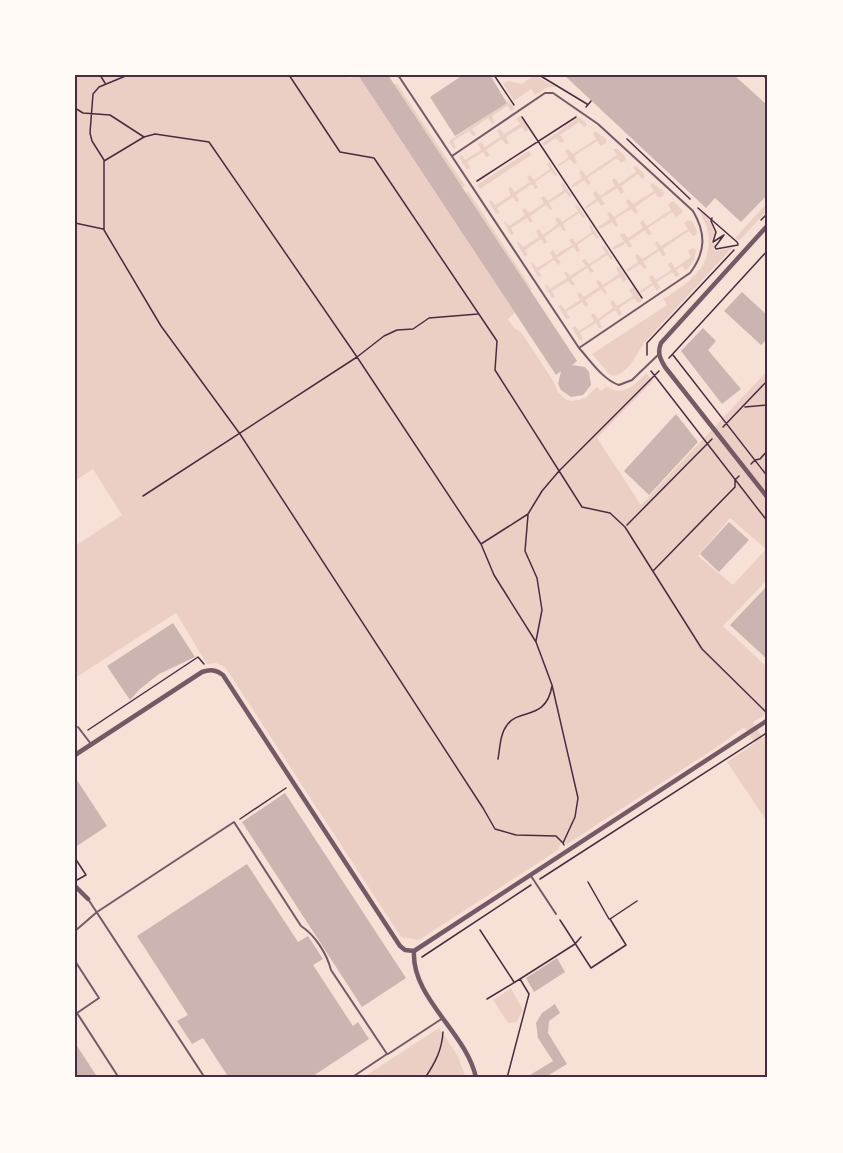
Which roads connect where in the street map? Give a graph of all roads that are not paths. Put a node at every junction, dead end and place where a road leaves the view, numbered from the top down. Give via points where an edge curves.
1 (398, 75) edge
2 (452, 156) junction
3 (768, 225) edge
4 (579, 348) junction
5 (659, 354) junction
6 (768, 498) edge
7 (768, 720) edge
8 (78, 727) dead end
9 (91, 744) junction
10 (75, 755) edge
11 (531, 876) junction
12 (76, 888) edge
13 (88, 899) joint
14 (97, 912) junction
15 (556, 914) road end
16 (75, 931) edge
17 (414, 951) junction
18 (75, 961) edge
19 (443, 1018) junction
20 (387, 1054) junction
21 (119, 1078) edge
22 (205, 1078) edge
23 (351, 1078) edge
24 (476, 1078) edge

1 - 2 lane
2 - 4 lane
2 - 4 lane via 549,92 598,124 693,211 701,224 702,250 695,267 679,282
3 - 5 street via 661,343
4 - 5 lane via 619,385 632,380
5 - 6 street via 665,367
7 - 11 street
8 - 9 lane
9 - 10 street
9 - 17 street via 209,670 217,671 400,946
11 - 15 lane
11 - 17 street
12 - 13 street
13 - 14 lane
14 - 16 lane
14 - 20 lane via 234,822
14 - 22 lane
17 - 19 street via 419,981
18 - 21 lane via 99,998 77,1013
19 - 20 lane
19 - 24 street via 473,1066
20 - 23 lane

